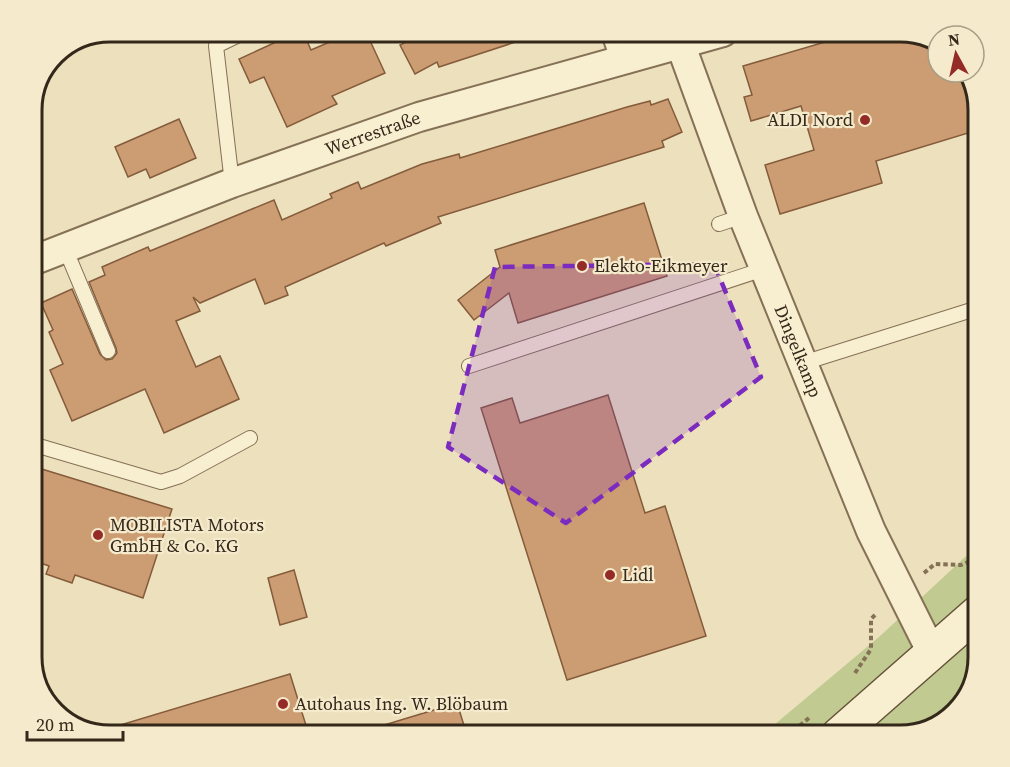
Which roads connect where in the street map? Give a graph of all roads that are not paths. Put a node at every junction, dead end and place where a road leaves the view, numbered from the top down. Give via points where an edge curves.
1 (224, 42) edge
2 (619, 42) edge
3 (687, 42) edge
4 (680, 44) junction
5 (625, 59) junction
6 (232, 183) junction
7 (65, 248) junction
8 (42, 257) edge
9 (764, 269) junction
10 (968, 311) edge
11 (108, 351) dead end
12 (803, 363) junction
13 (469, 366) dead end
14 (250, 438) dead end
15 (42, 447) edge
16 (968, 621) edge
17 (932, 653) junction
18 (849, 725) edge

1 - 6 lane via 216,46
2 - 5 street
3 - 4 street, Werrestraße
4 - 5 street, Werrestraße
4 - 9 street, Dingelkamp via 731,220
5 - 6 street, Werrestraße via 419,117
6 - 7 street, Werrestraße
7 - 8 street, Werrestraße
7 - 11 lane
9 - 12 street, Dingelkamp
9 - 13 lane
10 - 12 lane
12 - 17 street, Dingelkamp via 871,531
14 - 15 lane via 180,476 161,482
16 - 17 main road
17 - 18 main road

